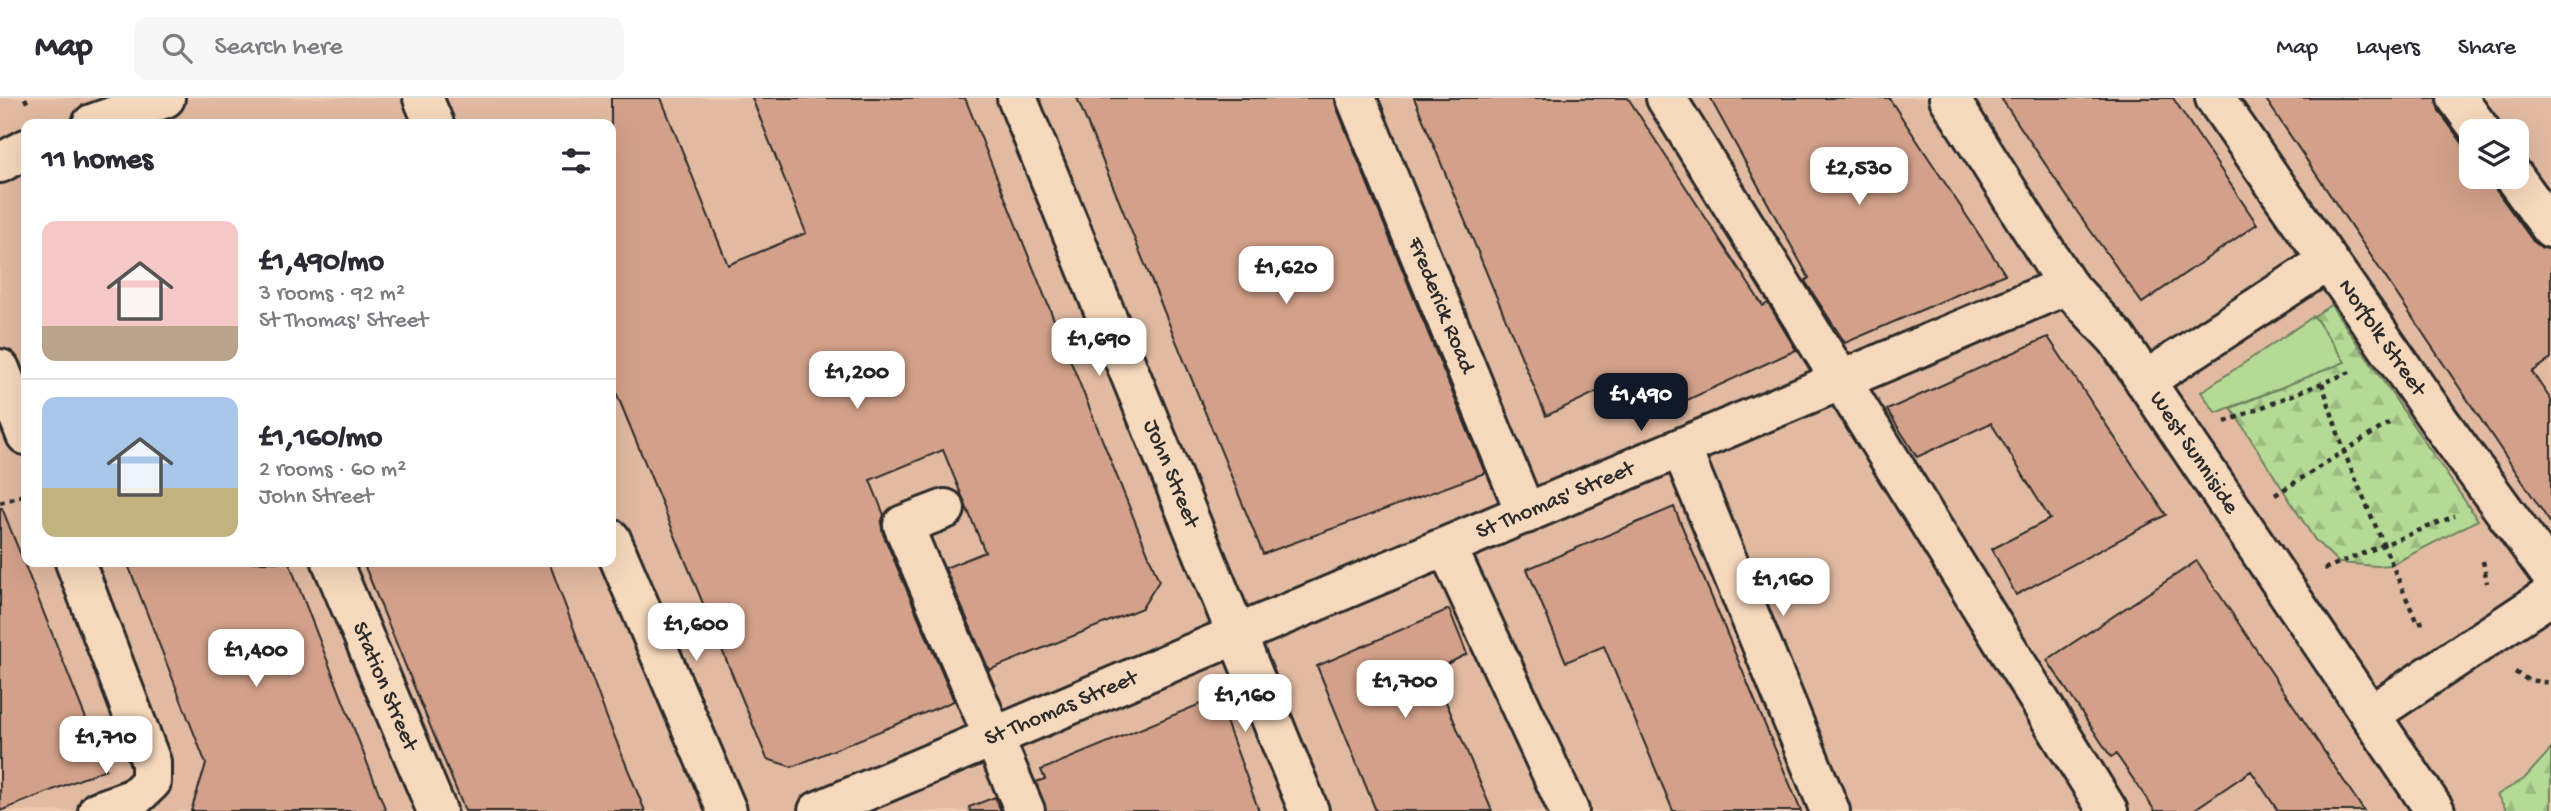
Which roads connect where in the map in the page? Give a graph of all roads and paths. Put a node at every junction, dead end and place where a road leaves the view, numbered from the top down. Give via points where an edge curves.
1 (422, 98) edge
2 (1017, 98) edge
3 (1356, 98) edge
4 (1666, 98) edge
5 (1949, 98) edge
6 (2215, 98) edge
7 (2458, 98) edge
8 (432, 119) edge
9 (2473, 119) edge
10 (21, 152) edge
11 (0, 163) edge
12 (2523, 189) edge
13 (2551, 228) edge
14 (2328, 261) junction
15 (2067, 285) junction
16 (2360, 368) dead end
17 (0, 369) edge
18 (1842, 380) junction
19 (2145, 381) junction
20 (2322, 383) junction
21 (2425, 400) junction
22 (21, 422) edge
23 (2218, 425) dead end
24 (1681, 447) junction
25 (2344, 452) junction
26 (21, 496) edge
27 (2266, 500) dead end
28 (0, 503) edge
29 (945, 509) dead end
30 (2461, 513) dead end
31 (1526, 514) junction
32 (2383, 545) junction
33 (1447, 547) junction
34 (616, 551) edge
35 (2480, 551) dead end
36 (77, 567) edge
37 (334, 567) edge
38 (2315, 572) dead end
39 (2551, 575) edge
40 (2551, 595) edge
41 (2429, 621) dead end
42 (1237, 635) junction
43 (2488, 637) junction
44 (2370, 715) junction
45 (994, 736) junction
46 (117, 806) edge
47 (437, 811) edge
48 (727, 811) edge
49 (818, 811) edge
50 (1025, 811) edge
51 (1308, 811) edge
52 (1570, 811) edge
53 (1830, 811) edge
54 (2108, 811) edge
55 (2435, 811) edge

1 - 8 street
2 - 42 street, John Street
3 - 31 street, Frederick Road
4 - 18 street
5 - 15 street, West Sunniside
6 - 14 street, Norfolk Street
7 - 9 street
10 - 11 street
12 - 13 street
14 - 19 street
14 - 21 street, Norfolk Street
15 - 18 street, St Thomas' Street
15 - 19 street, West Sunniside via 2117,339
16 - 20 path
17 - 22 street
18 - 24 street, St Thomas' Street
18 - 54 street
19 - 44 street, West Sunniside
20 - 23 path
20 - 25 path
21 - 25 path
21 - 39 street, Norfolk Street
24 - 31 street, St Thomas' Street
24 - 53 street
25 - 27 path
25 - 32 path
26 - 28 path
29 - 45 street via 902,525
30 - 32 path
31 - 33 street, St Thomas' Street
32 - 38 path
32 - 41 path via 2417,624
33 - 42 street, St Thomas' Street
33 - 52 street
34 - 48 street
35 - 43 path via 2488,592 2480,628
36 - 46 street via 151,762 151,782
37 - 47 street, Station Street
40 - 43 street
42 - 45 street, St Thomas Street
42 - 51 street, John Street
43 - 44 street
44 - 55 street, West Sunniside
45 - 49 street, St Thomas Street
45 - 50 street

